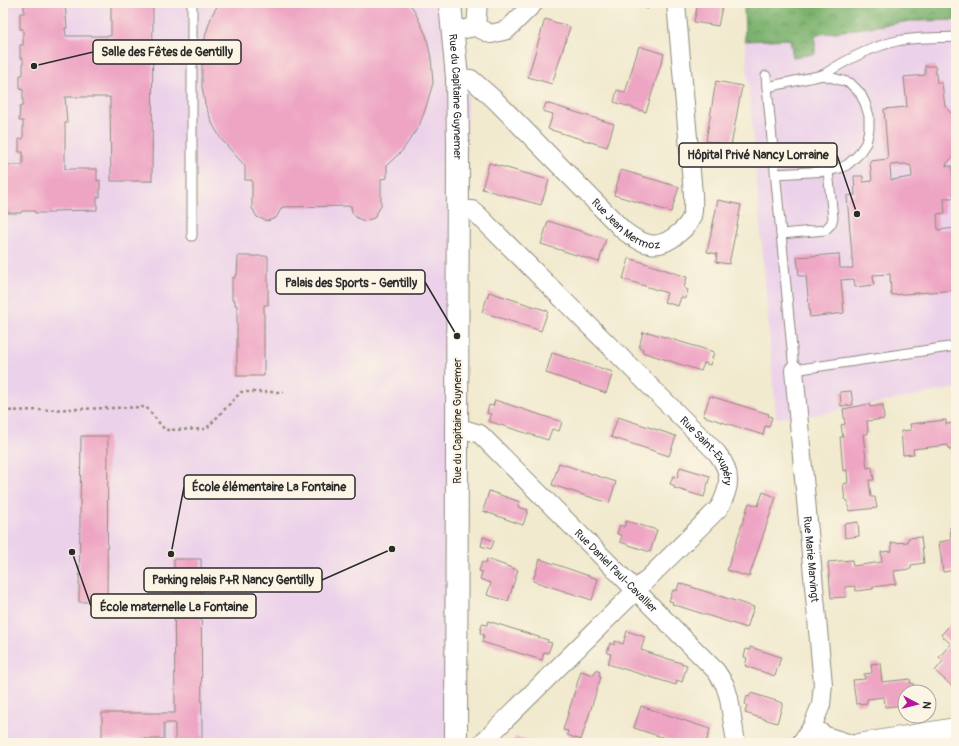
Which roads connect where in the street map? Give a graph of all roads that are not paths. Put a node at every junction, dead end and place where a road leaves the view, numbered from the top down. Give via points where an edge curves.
1 (192, 3) edge
2 (450, 3) edge
3 (478, 3) edge
4 (534, 3) edge
5 (676, 3) edge
6 (476, 27) junction
7 (453, 31) junction
8 (956, 36) edge
9 (823, 75) junction
10 (766, 76) dead end
11 (457, 78) junction
12 (767, 87) junction
13 (828, 171) junction
14 (776, 174) junction
15 (457, 210) junction
16 (781, 234) junction
17 (192, 236) dead end
18 (956, 346) edge
19 (794, 370) junction
20 (457, 427) junction
21 (637, 591) junction
22 (955, 725) edge
23 (812, 728) junction
24 (456, 743) edge
25 (482, 743) edge
26 (736, 743) edge
27 (801, 743) edge
28 (848, 743) edge
29 (858, 743) edge

1 - 17 lane
2 - 7 street, Rue du Capitaine Guynemer
3 - 6 street
4 - 6 street via 507,30 491,34
5 - 11 street, Rue Jean Mermoz via 693,201 692,215 685,228 665,243 650,245 636,240 624,231 495,100 471,79
6 - 7 street
7 - 11 street, Rue du Capitaine Guynemer
8 - 9 lane via 897,41 862,53
9 - 12 lane
9 - 13 lane via 850,83 860,93 869,116 866,143 858,155 840,168
10 - 12 lane
11 - 15 street, Rue du Capitaine Guynemer
12 - 14 lane
13 - 14 lane
13 - 16 lane via 833,218 831,224 825,230
14 - 16 lane
15 - 20 street, Rue du Capitaine Guynemer
15 - 21 street, Rue Saint-Exupéry via 472,210 478,215 724,462 729,483 726,496 719,508
16 - 19 lane
18 - 19 lane
19 - 23 street, Rue Marie Marvingt via 823,684 821,705
20 - 21 street, Rue Daniel Paul-Cavallier via 480,434
20 - 24 street, Rue du Capitaine Guynemer
21 - 25 street, Rue Saint-Exupéry
21 - 26 street, Rue Daniel Paul-Cavallier via 716,671 727,691
22 - 29 street
23 - 27 street, Rue Marie Marvingt
23 - 28 street

